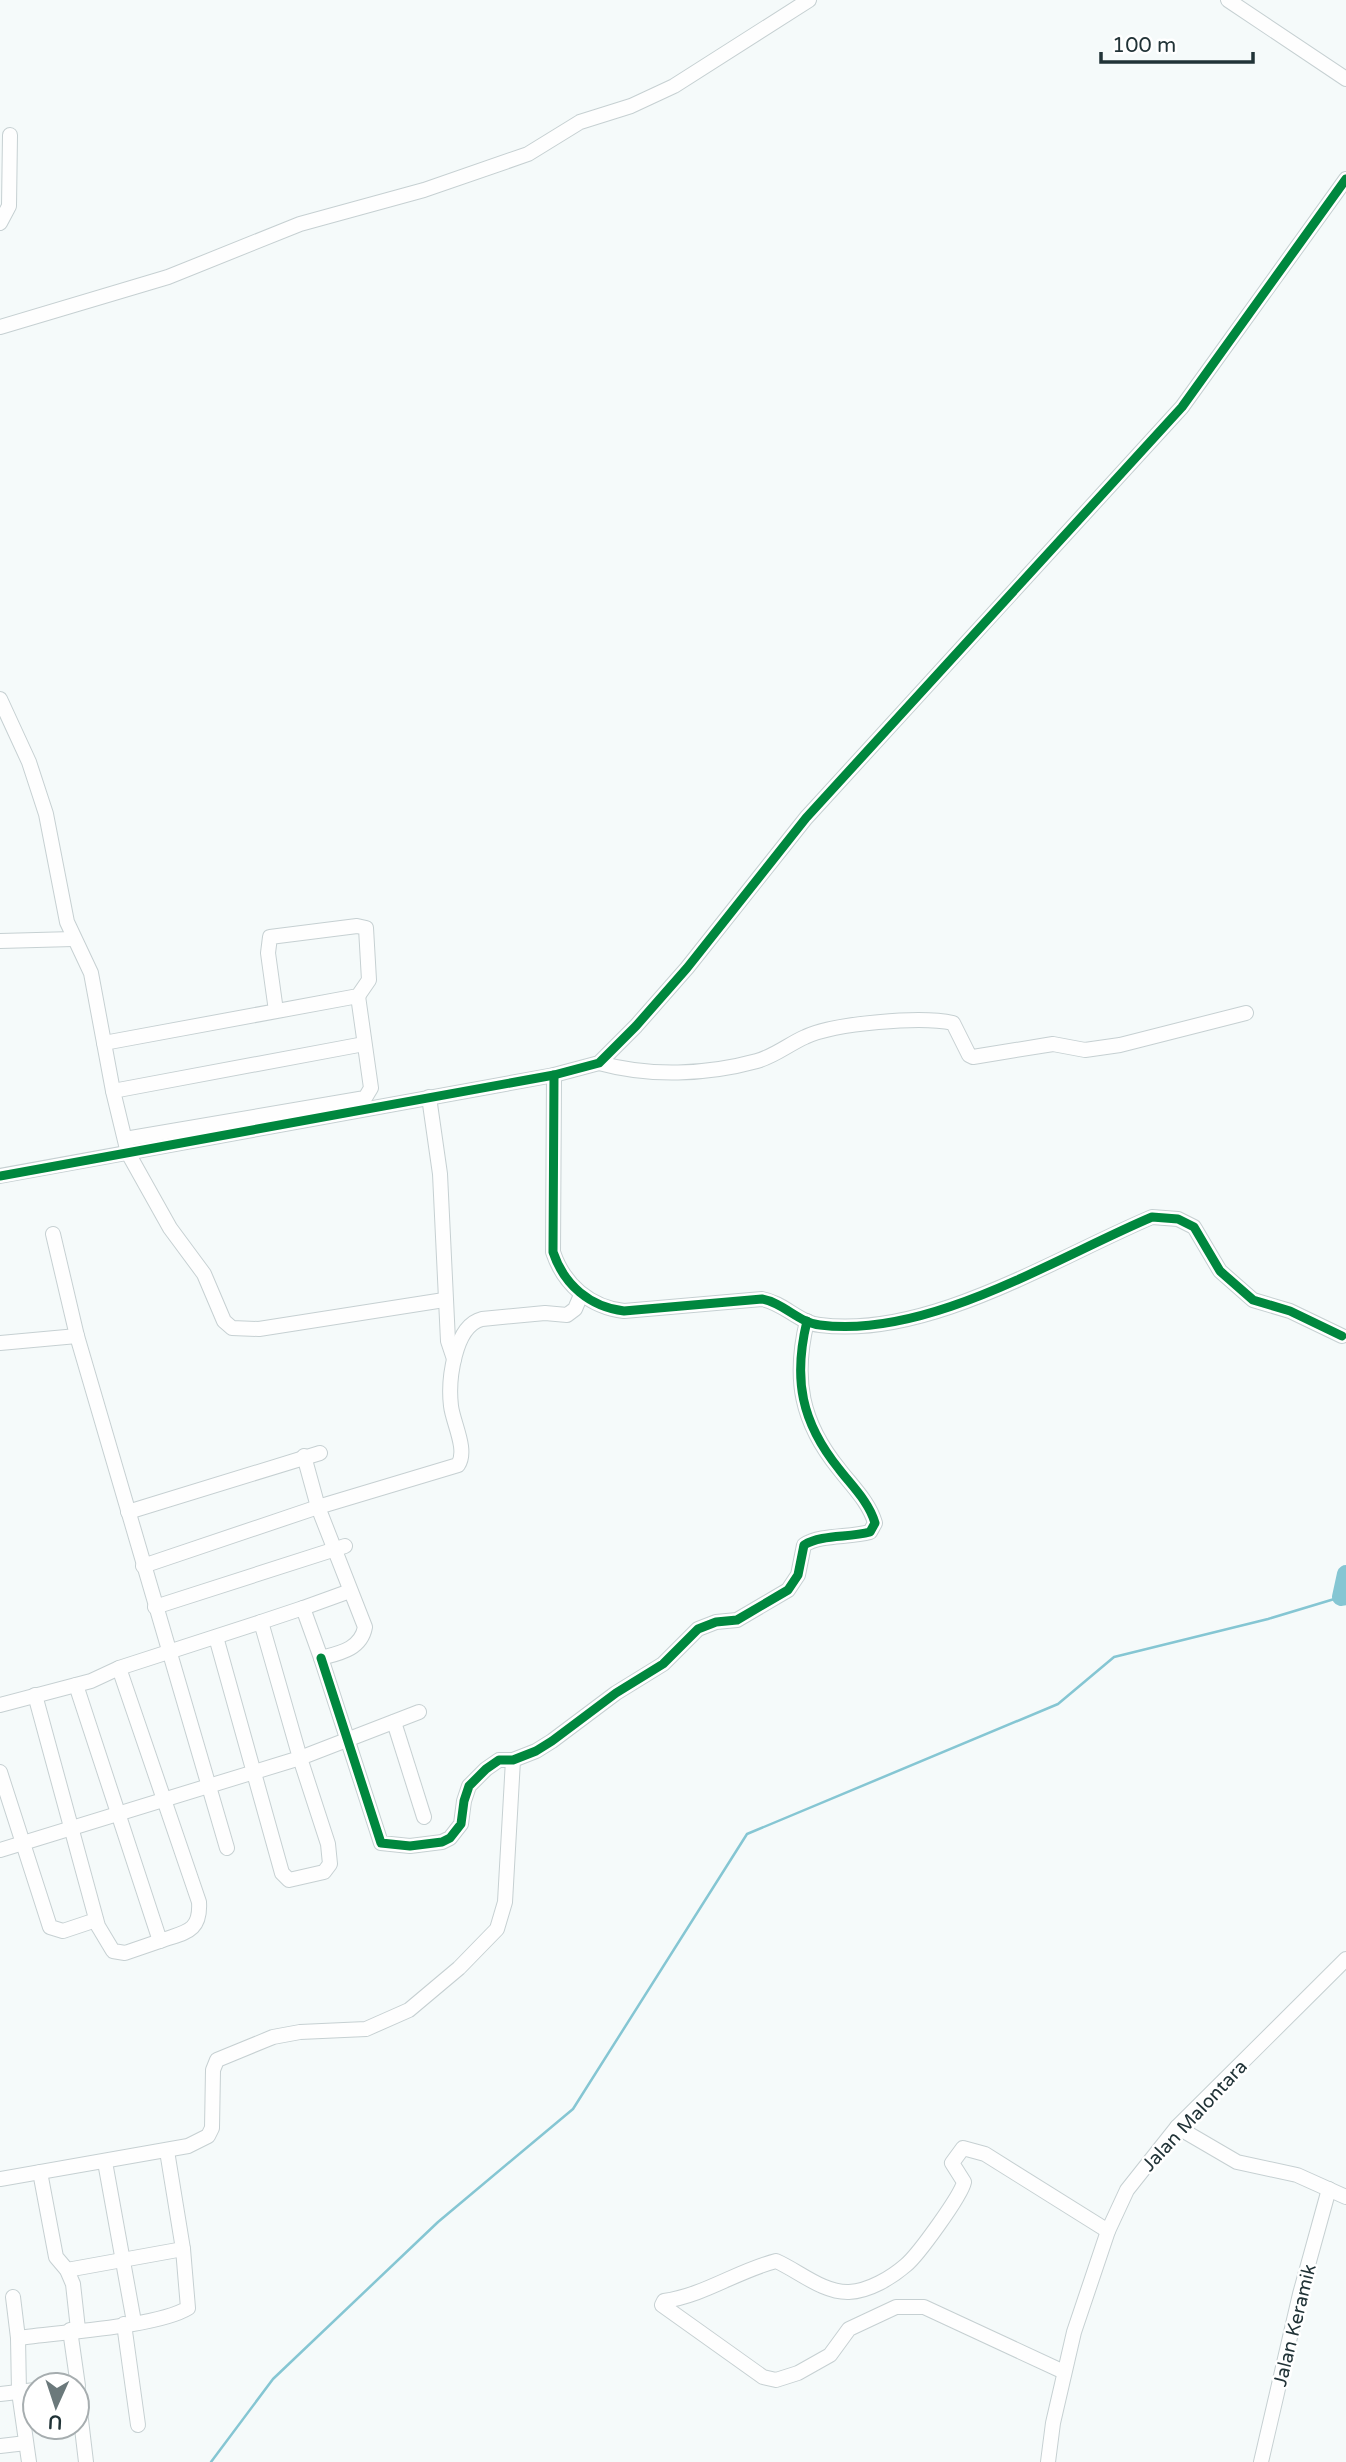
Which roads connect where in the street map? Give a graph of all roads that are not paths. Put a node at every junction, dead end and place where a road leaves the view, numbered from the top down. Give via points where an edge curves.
1 (809, 0) edge
2 (1228, 0) edge
3 (1346, 79) edge
4 (10, 135) dead end
5 (1346, 179) edge
6 (0, 223) edge
7 (0, 327) edge
8 (0, 699) edge
9 (74, 939) junction
10 (0, 941) edge
11 (358, 996) junction
12 (276, 1011) junction
13 (1246, 1013) dead end
14 (104, 1043) junction
15 (364, 1044) junction
16 (599, 1063) junction
17 (554, 1076) junction
18 (113, 1091) junction
19 (429, 1097) junction
20 (127, 1146) junction
21 (0, 1175) edge
22 (53, 1234) dead end
23 (581, 1295) junction
24 (444, 1300) junction
25 (807, 1321) junction
26 (78, 1336) junction
27 (1342, 1336) dead end
28 (0, 1343) edge
29 (454, 1359) junction
30 (320, 1453) dead end
31 (304, 1456) junction
32 (318, 1507) junction
33 (128, 1512) junction
34 (339, 1548) junction
35 (143, 1566) junction
36 (350, 1591) junction
37 (155, 1607) junction
38 (303, 1608) junction
39 (261, 1622) junction
40 (216, 1637) junction
41 (169, 1651) junction
42 (321, 1658) junction
43 (119, 1668) junction
44 (76, 1685) junction
45 (35, 1695) junction
46 (0, 1704) edge
47 (419, 1712) dead end
48 (394, 1722) junction
49 (346, 1740) junction
50 (300, 1758) junction
51 (513, 1760) junction
52 (0, 1772) edge
53 (254, 1773) junction
54 (209, 1787) junction
55 (164, 1800) junction
56 (117, 1814) junction
57 (424, 1817) dead end
58 (71, 1828) junction
59 (23, 1843) junction
60 (227, 1848) dead end
61 (0, 1850) edge
62 (96, 1920) junction
63 (160, 1941) junction
64 (1346, 1959) edge
65 (1177, 2127) junction
66 (167, 2151) junction
67 (105, 2162) junction
68 (40, 2172) junction
69 (0, 2179) edge
70 (1329, 2189) junction
71 (1346, 2197) edge
72 (1108, 2231) junction
73 (183, 2249) junction
74 (121, 2259) junction
75 (67, 2270) junction
76 (13, 2297) dead end
77 (129, 2323) junction
78 (74, 2330) junction
79 (18, 2338) junction
80 (76, 2371) edge
81 (1064, 2372) junction
82 (19, 2392) junction
83 (0, 2394) edge
84 (138, 2425) dead end
85 (84, 2441) edge
86 (26, 2443) junction
87 (0, 2446) edge
88 (29, 2462) edge
89 (86, 2462) edge
90 (1048, 2462) edge
91 (1261, 2462) edge

1 - 7 street via 674,86 580,122 519,157 424,190 300,224 168,277
2 - 3 street
4 - 6 street via 9,206
5 - 16 street via 1182,407 806,818 687,968
8 - 9 street via 29,762 46,814
9 - 10 street
9 - 14 street via 87,960
11 - 12 street
11 - 12 street via 369,981 366,928 277,934 270,937 268,947
11 - 15 street
12 - 14 street
13 - 16 street via 1086,1050 1053,1044 973,1057 953,1023 856,1023 817,1033 758,1060 713,1070 634,1072
14 - 18 street
15 - 18 street
15 - 20 street via 371,1088 365,1098
16 - 17 street
17 - 19 street
17 - 23 street via 553,1252
18 - 20 street
19 - 20 street
19 - 24 street via 445,1247
20 - 21 street
20 - 24 street via 170,1228 204,1274 223,1321 232,1328 259,1329
22 - 26 street
23 - 25 street via 624,1311 762,1299
23 - 29 street via 567,1315 473,1321
24 - 29 street
25 - 27 street via 847,1326 931,1312 993,1290 1152,1217 1178,1219 1194,1227 1220,1270 1253,1300 1290,1311
25 - 51 street via 799,1370 811,1426 827,1455 871,1510 875,1523 870,1532 813,1539 804,1545 798,1574 788,1590 737,1620 698,1629 663,1664 536,1751
26 - 28 street
26 - 33 street
29 - 32 street via 450,1405 462,1455 458,1465
30 - 31 street
31 - 32 street
31 - 33 street
32 - 34 street
32 - 35 street
33 - 35 street
34 - 36 street
34 - 37 street
35 - 37 street
36 - 38 street
36 - 42 street via 365,1627 363,1639
37 - 41 street
38 - 39 street
38 - 42 street
39 - 40 street
39 - 50 street
40 - 41 street
40 - 53 street
41 - 43 street
41 - 54 street
42 - 49 street
43 - 44 street
43 - 55 street
44 - 45 street
44 - 56 street
45 - 46 street
45 - 58 street
47 - 48 street
48 - 49 street
48 - 57 street
49 - 50 street
49 - 51 street via 381,1843 410,1846 450,1838 461,1824 470,1786 492,1764
50 - 53 street
50 - 53 street via 330,1854 324,1872 307,1878 289,1880 282,1873
51 - 66 street via 505,1902 497,1929 409,2010 366,2029 300,2032 264,2040 217,2060 210,2132 188,2146
52 - 59 street
53 - 54 street
54 - 55 street
54 - 60 street
55 - 56 street
55 - 63 street via 200,1916 196,1926
56 - 58 street
56 - 63 street
58 - 59 street
58 - 62 street
59 - 61 street
59 - 62 street via 50,1927 63,1931
62 - 63 street via 113,1951 125,1953
64 - 65 street, Jalan Malontara
65 - 70 street via 1248,2167 1290,2173
65 - 72 street, Jalan Malontara via 1127,2190
66 - 67 street
66 - 73 street
67 - 68 street
67 - 74 street
68 - 69 street
68 - 75 street via 56,2258
70 - 71 street
70 - 91 street, Jalan Keramik
72 - 81 street, Jalan Malontara
72 - 81 street via 985,2154 963,2148 953,2163 964,2182 958,2196 907,2264 872,2287 847,2292 821,2287 776,2261 662,2305 763,2377 776,2381 830,2355 849,2329 896,2307 924,2307
73 - 74 street
73 - 77 street via 188,2308
74 - 75 street
74 - 77 street
75 - 78 street
76 - 79 street
77 - 78 street
77 - 84 street
78 - 79 street
78 - 80 street
79 - 82 street
81 - 90 street, Jalan Malontara
82 - 83 street
82 - 86 street
85 - 89 street
86 - 87 street
86 - 88 street

